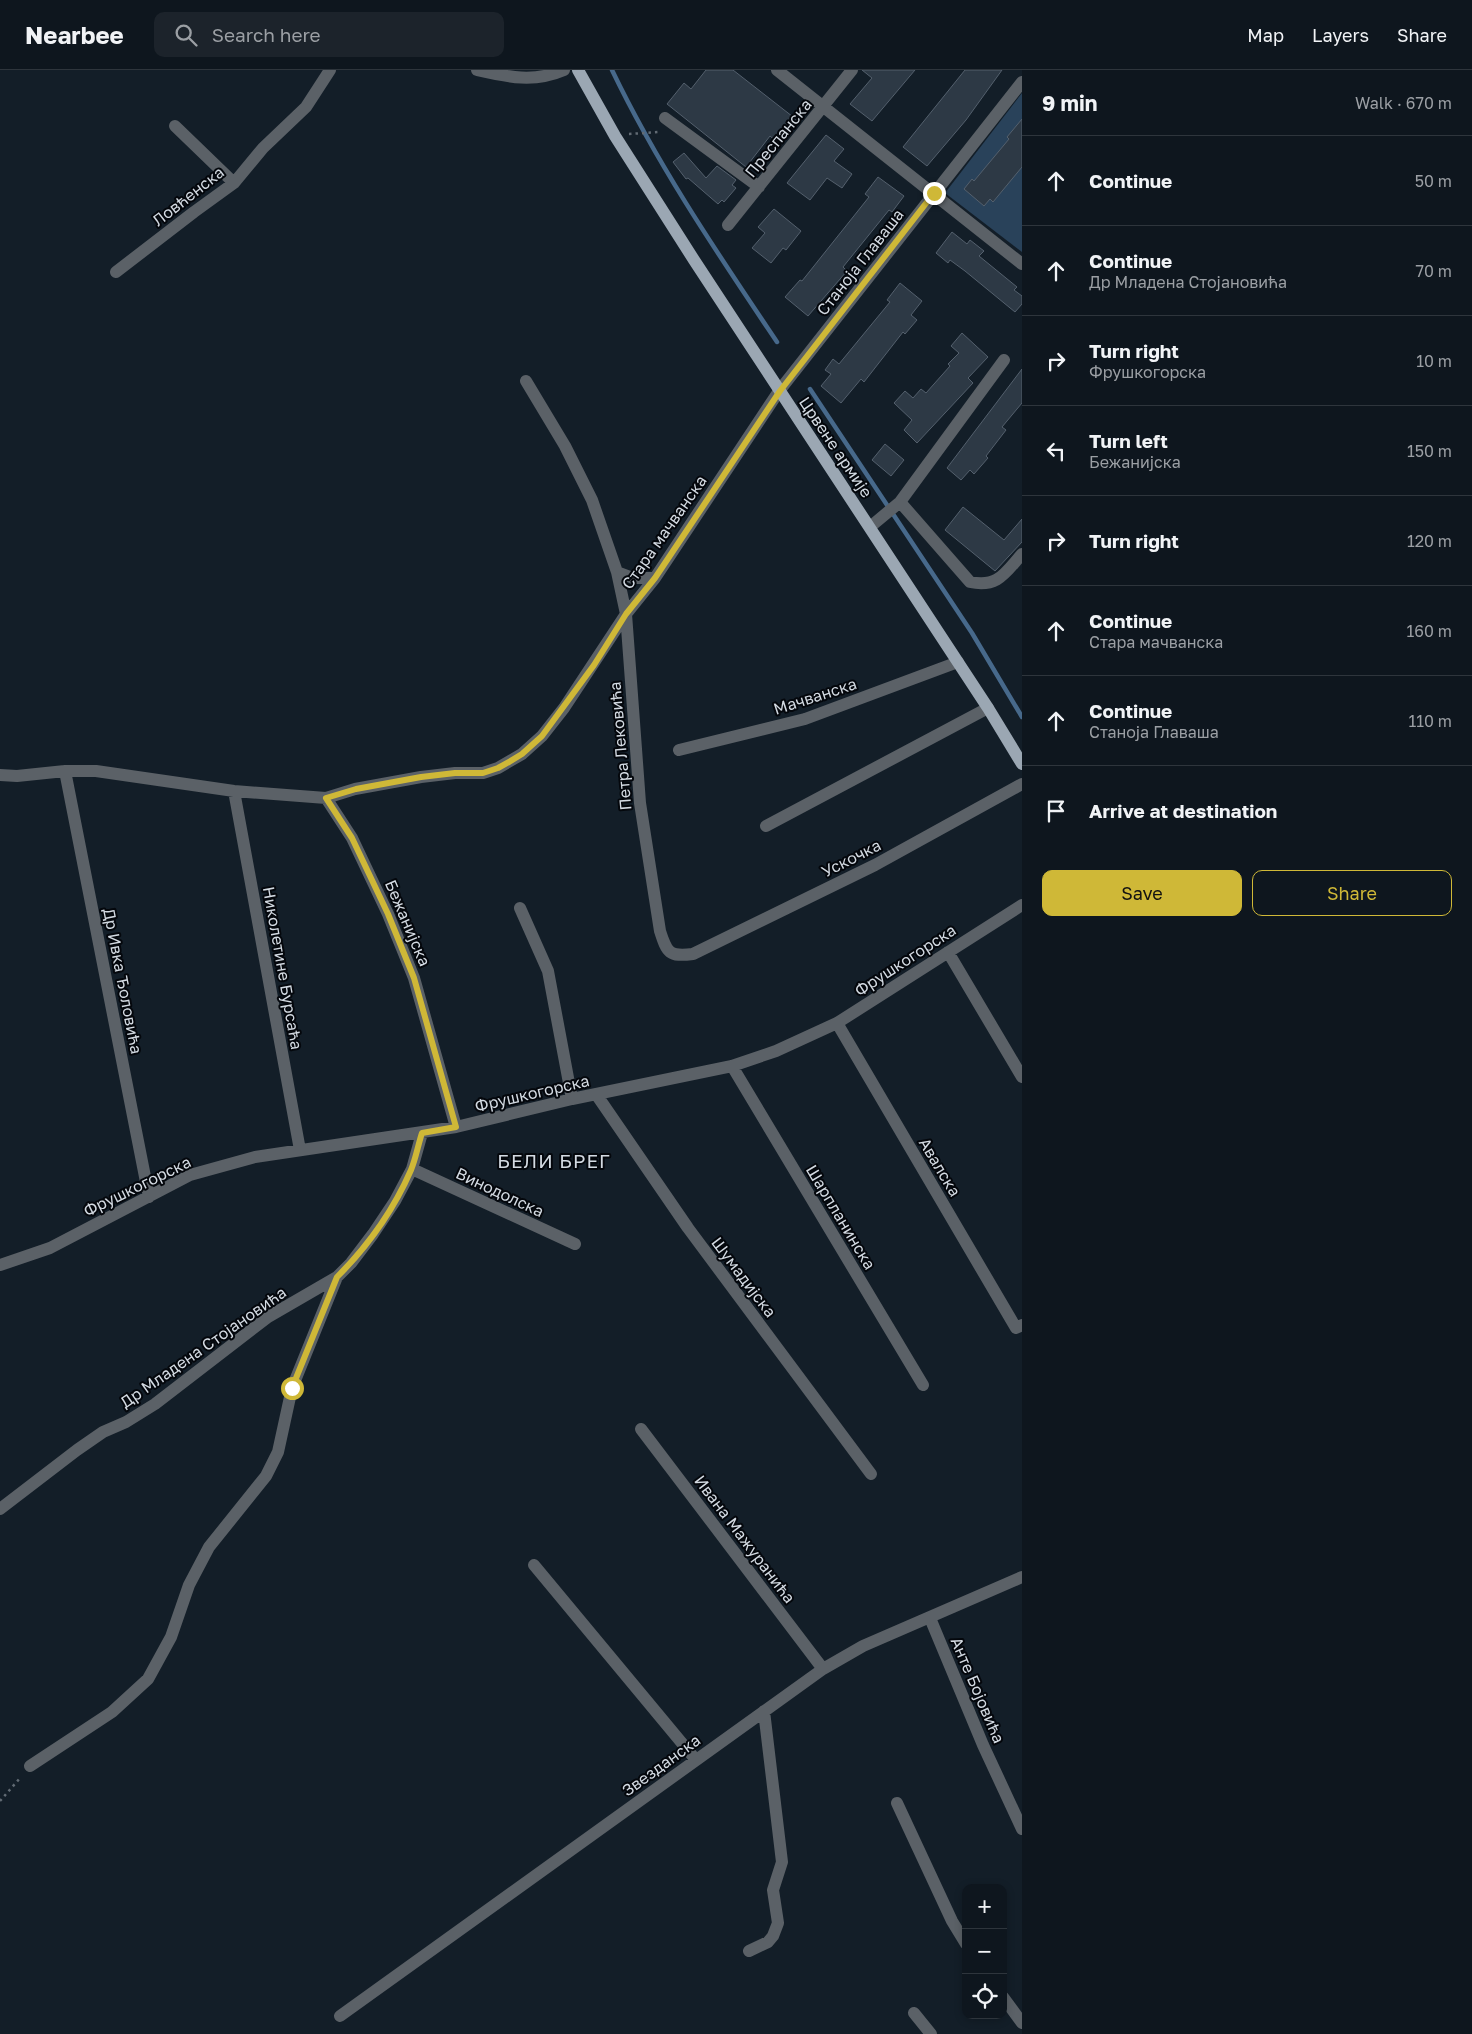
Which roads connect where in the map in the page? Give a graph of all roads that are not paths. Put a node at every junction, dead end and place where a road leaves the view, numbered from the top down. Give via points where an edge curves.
1 (330, 70) edge
2 (477, 70) edge
3 (564, 70) edge
4 (578, 70) edge
5 (777, 70) edge
6 (852, 70) edge
7 (1022, 82) edge
8 (824, 107) junction
9 (665, 118) dead end
10 (175, 126) dead end
11 (234, 183) junction
12 (760, 187) junction
13 (934, 193) junction
14 (728, 225) dead end
15 (1022, 264) edge
16 (116, 272) dead end
17 (1004, 360) dead end
18 (526, 381) dead end
19 (780, 391) junction
20 (900, 502) junction
21 (870, 527) junction
22 (1022, 554) edge
23 (617, 572) junction
24 (655, 578) junction
25 (626, 614) junction
26 (958, 662) junction
27 (988, 708) junction
28 (679, 750) dead end
29 (1022, 764) edge
30 (65, 771) junction
31 (0, 775) edge
32 (1022, 784) edge
33 (234, 791) junction
34 (326, 798) junction
35 (766, 826) dead end
36 (1022, 905) edge
37 (520, 908) dead end
38 (948, 952) junction
39 (693, 954) joint
40 (837, 1023) junction
41 (732, 1066) junction
42 (1022, 1077) edge
43 (596, 1094) junction
44 (572, 1099) junction
45 (456, 1127) junction
46 (422, 1133) junction
47 (300, 1150) junction
48 (412, 1169) junction
49 (148, 1198) junction
50 (575, 1244) dead end
51 (0, 1265) edge
52 (337, 1277) junction
53 (1019, 1326) edge
54 (923, 1385) dead end
55 (641, 1429) dead end
56 (871, 1474) dead end
57 (0, 1509) edge
58 (534, 1565) dead end
59 (1022, 1577) edge
60 (930, 1618) junction
61 (823, 1669) junction
62 (764, 1711) junction
63 (696, 1760) junction
64 (30, 1766) road end
65 (897, 1803) dead end
66 (1022, 1829) edge
67 (962, 1937) edge
68 (749, 1950) dead end
69 (1007, 2002) edge
70 (914, 2013) dead end
71 (340, 2016) dead end
72 (1022, 2023) edge
73 (931, 2034) edge

1 - 11 street, Ловћенска via 306,107 263,148
2 - 3 street via 542,78
4 - 19 main road, Црвене армије via 615,136
5 - 8 street
6 - 8 street, Преспанска
7 - 13 street, Станоја Главаша
8 - 12 street, Преспанска
8 - 13 street
9 - 12 street
10 - 11 street
11 - 16 street, Ловћенска
12 - 14 street, Преспанска
13 - 15 street
13 - 19 street, Станоја Главаша
17 - 20 street
18 - 23 street, Петра Лековића via 588,493
19 - 21 main road, Црвене армије
19 - 24 street, Стара мачванска
20 - 21 street
20 - 22 street via 970,582 981,584 998,580
21 - 26 main road, Црвене армије
23 - 24 street via 633,578
23 - 25 street, Петра Лековића
24 - 25 street, Стара мачванска
25 - 34 street, Стара мачванска via 575,692 542,736 522,754 483,773 421,777
25 - 39 street, Петра Лековића via 640,803 660,931 671,954
26 - 27 main road, Црвене армије
26 - 28 street, Мачванска via 805,719
27 - 29 main road, Црвене армије
27 - 35 street
30 - 31 street
30 - 33 street via 96,770
30 - 49 street, Др Ивка Ђоловића
32 - 39 street, Ускочка via 875,865
33 - 34 street
33 - 47 street, Николетине Бурсаћа
34 - 45 street, Бежанијска via 352,838 414,978
36 - 38 street, Фрушкогорска
37 - 44 street via 548,971
38 - 40 street, Фрушкогорска
38 - 42 street
40 - 41 street, Фрушкогорска via 794,1044
40 - 53 street, Авалска
41 - 43 street, Фрушкогорска
41 - 54 street, Шарпланинска
43 - 44 street, Фрушкогорска
43 - 56 street, Шумадијска via 688,1228
44 - 45 street, Фрушкогорска
45 - 46 street, Фрушкогорска
46 - 47 street, Фрушкогорска
46 - 48 street, Др Младена Стојановића
47 - 49 street, Фрушкогорска via 222,1165 190,1175
48 - 50 street, Винодолска
48 - 52 street, Др Младена Стојановића via 373,1234
49 - 51 street, Фрушкогорска via 50,1248
52 - 57 street, Др Младена Стојановића via 268,1317 155,1404 103,1432
52 - 64 street via 292,1388 278,1452 266,1476 209,1547 189,1585 171,1637 148,1679 112,1712
55 - 61 street, Ивана Мажуранића
58 - 63 street
59 - 60 street, Звезданска
60 - 61 street, Звезданска via 863,1646
60 - 66 street, Анте Бојовића
61 - 62 street, Звезданска
62 - 63 street, Звезданска
62 - 68 street via 782,1862 773,1890 778,1923 768,1942
63 - 71 street, Звезданска
65 - 67 street
69 - 72 street
70 - 73 street

